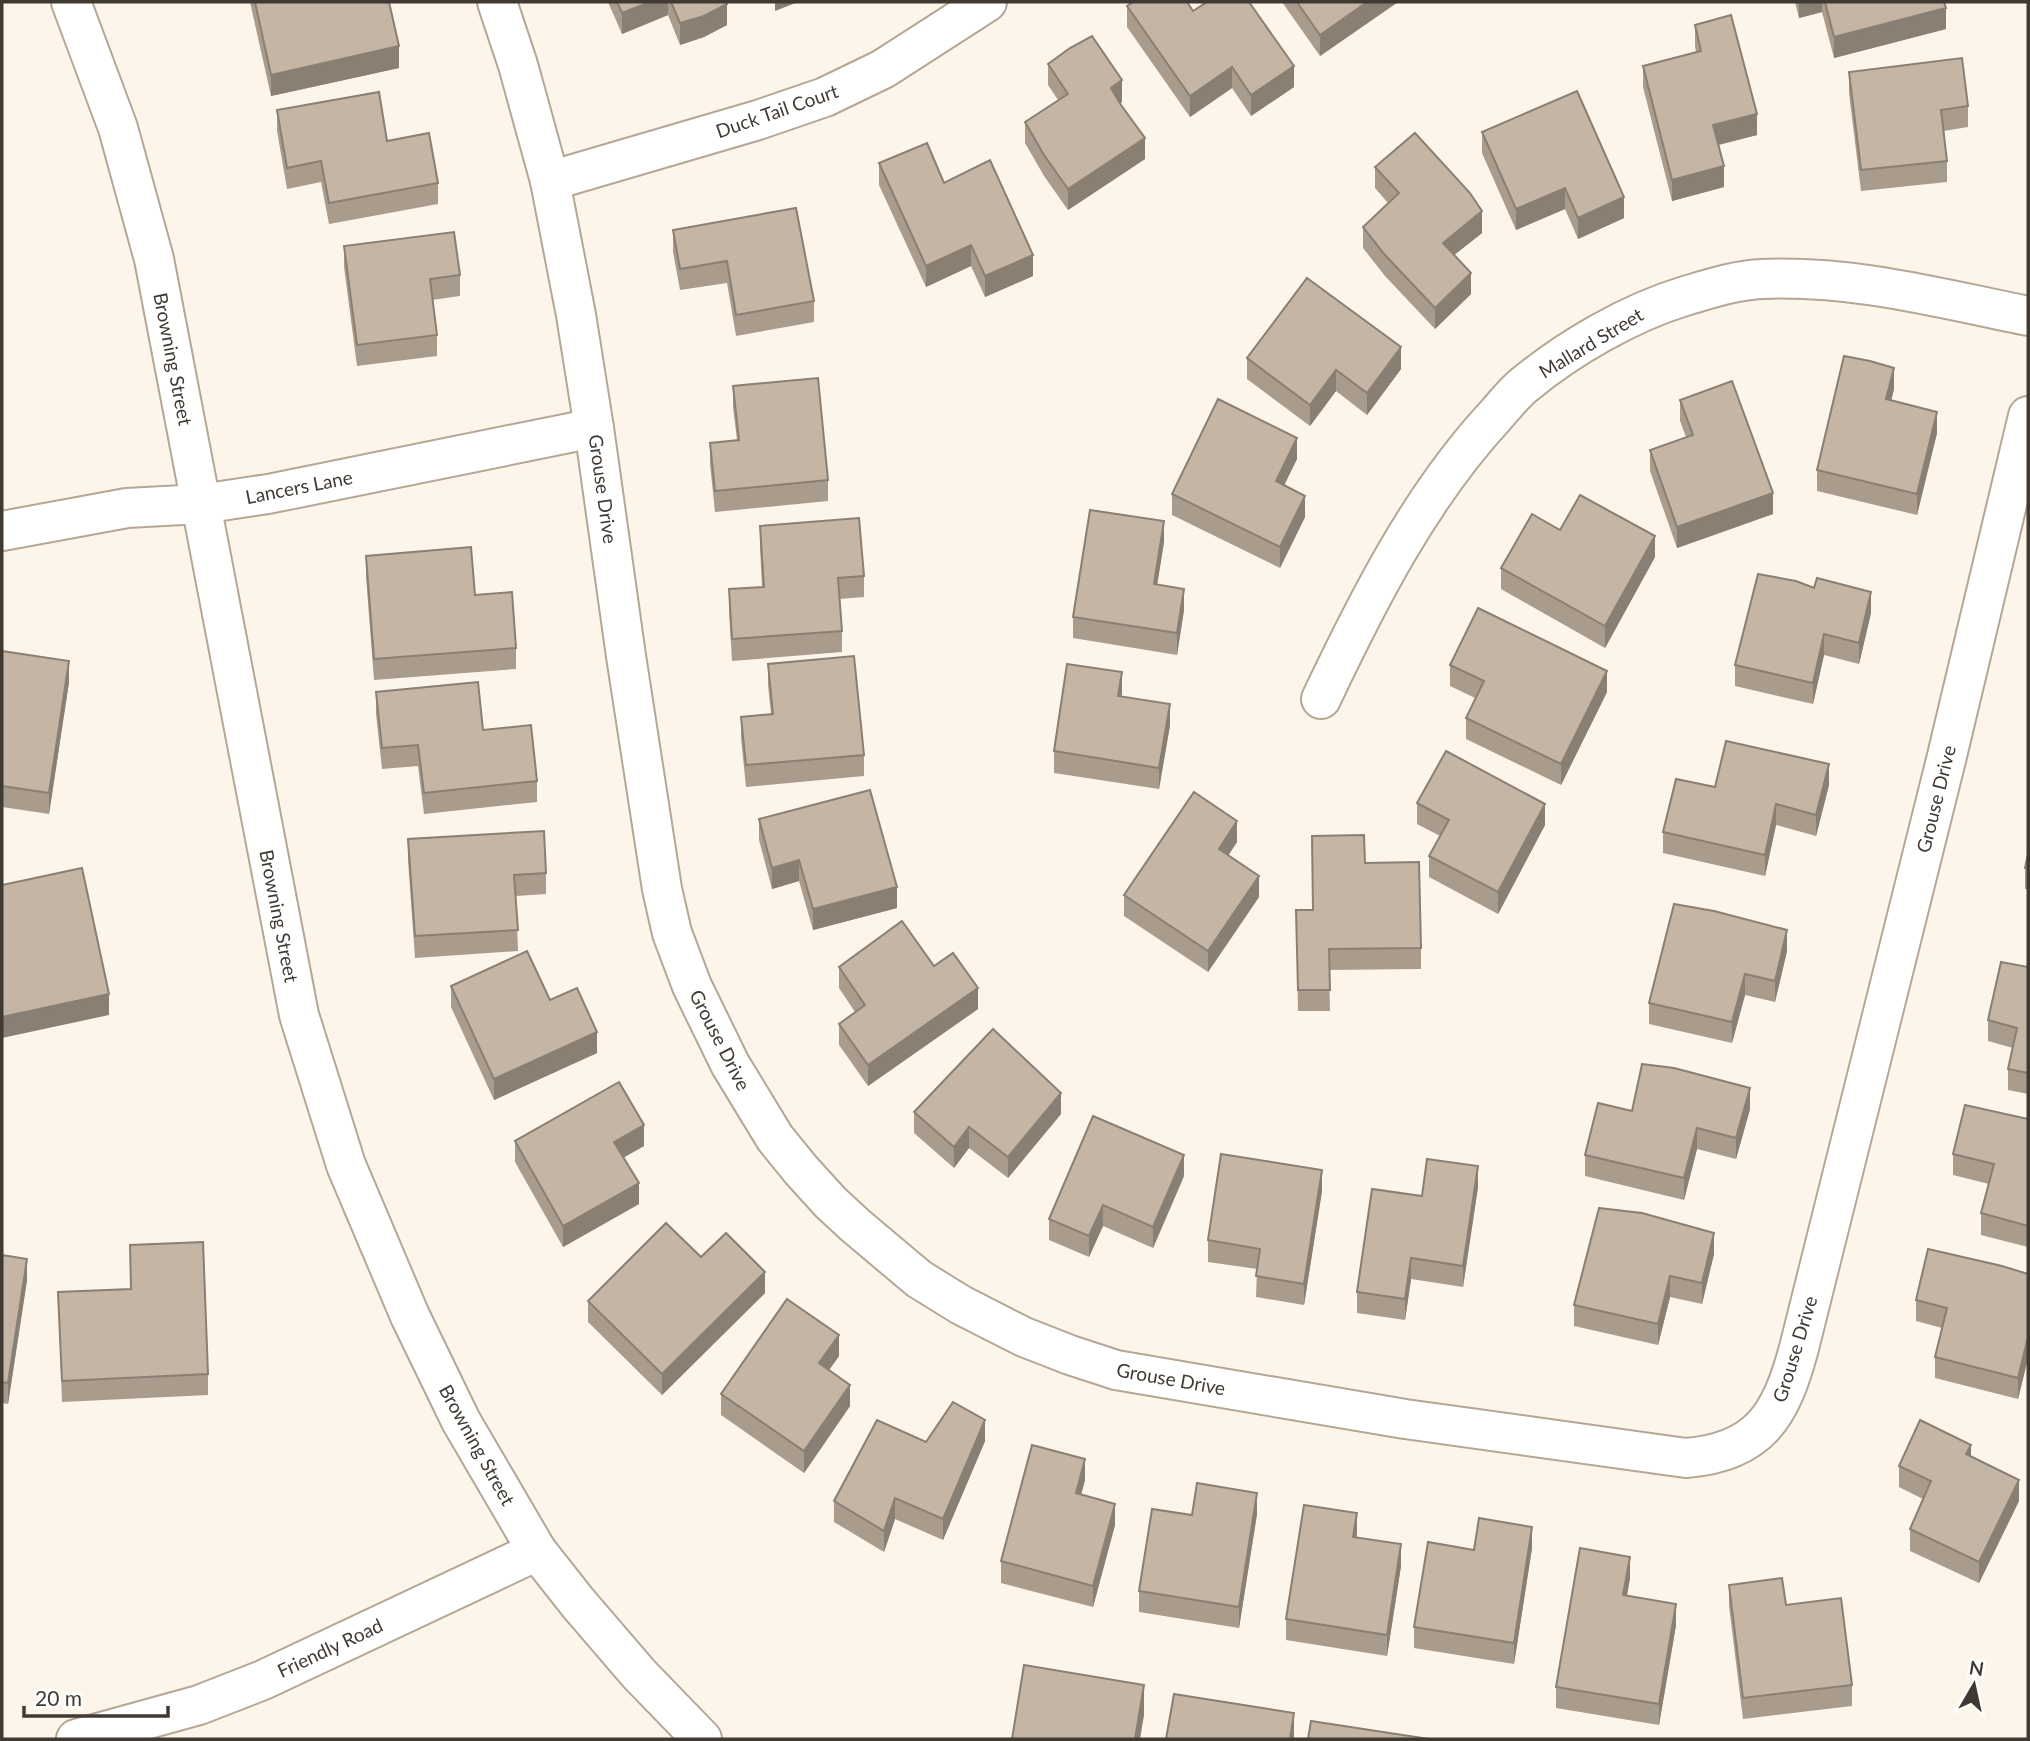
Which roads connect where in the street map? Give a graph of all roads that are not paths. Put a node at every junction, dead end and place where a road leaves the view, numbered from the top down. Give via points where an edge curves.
1 (71, 2) edge
2 (497, 2) edge
3 (987, 2) edge
4 (550, 181) junction
5 (2028, 316) edge
6 (2028, 416) edge
7 (594, 428) junction
8 (201, 504) junction
9 (2, 531) edge
10 (1321, 699) dead end
11 (537, 1551) junction
12 (76, 1739) edge
13 (702, 1739) edge

1 - 8 street, Browning Street via 118,128 142,213
2 - 4 street, Grouse Drive
3 - 4 street, Duck Tail Court via 883,69 825,97
4 - 7 street, Grouse Drive
5 - 10 street, Mallard Street via 1874,284 1820,278 1759,279 1656,304 1611,327 1522,386 1479,432 1397,552
6 - 7 street, Grouse Drive via 1790,1379 1773,1416 1748,1440 1730,1450 1686,1458 1405,1419 1116,1370 1024,1337 961,1305 882,1250 831,1203 775,1138 730,1065 672,933
7 - 8 street, Lancers Lane via 268,495
8 - 9 street, Lancers Lane via 127,508
8 - 11 street, Browning Street via 299,1016 338,1140 410,1316 455,1410
11 - 12 street, Friendly Road via 263,1680 199,1705
11 - 13 street, Browning Street via 639,1674

